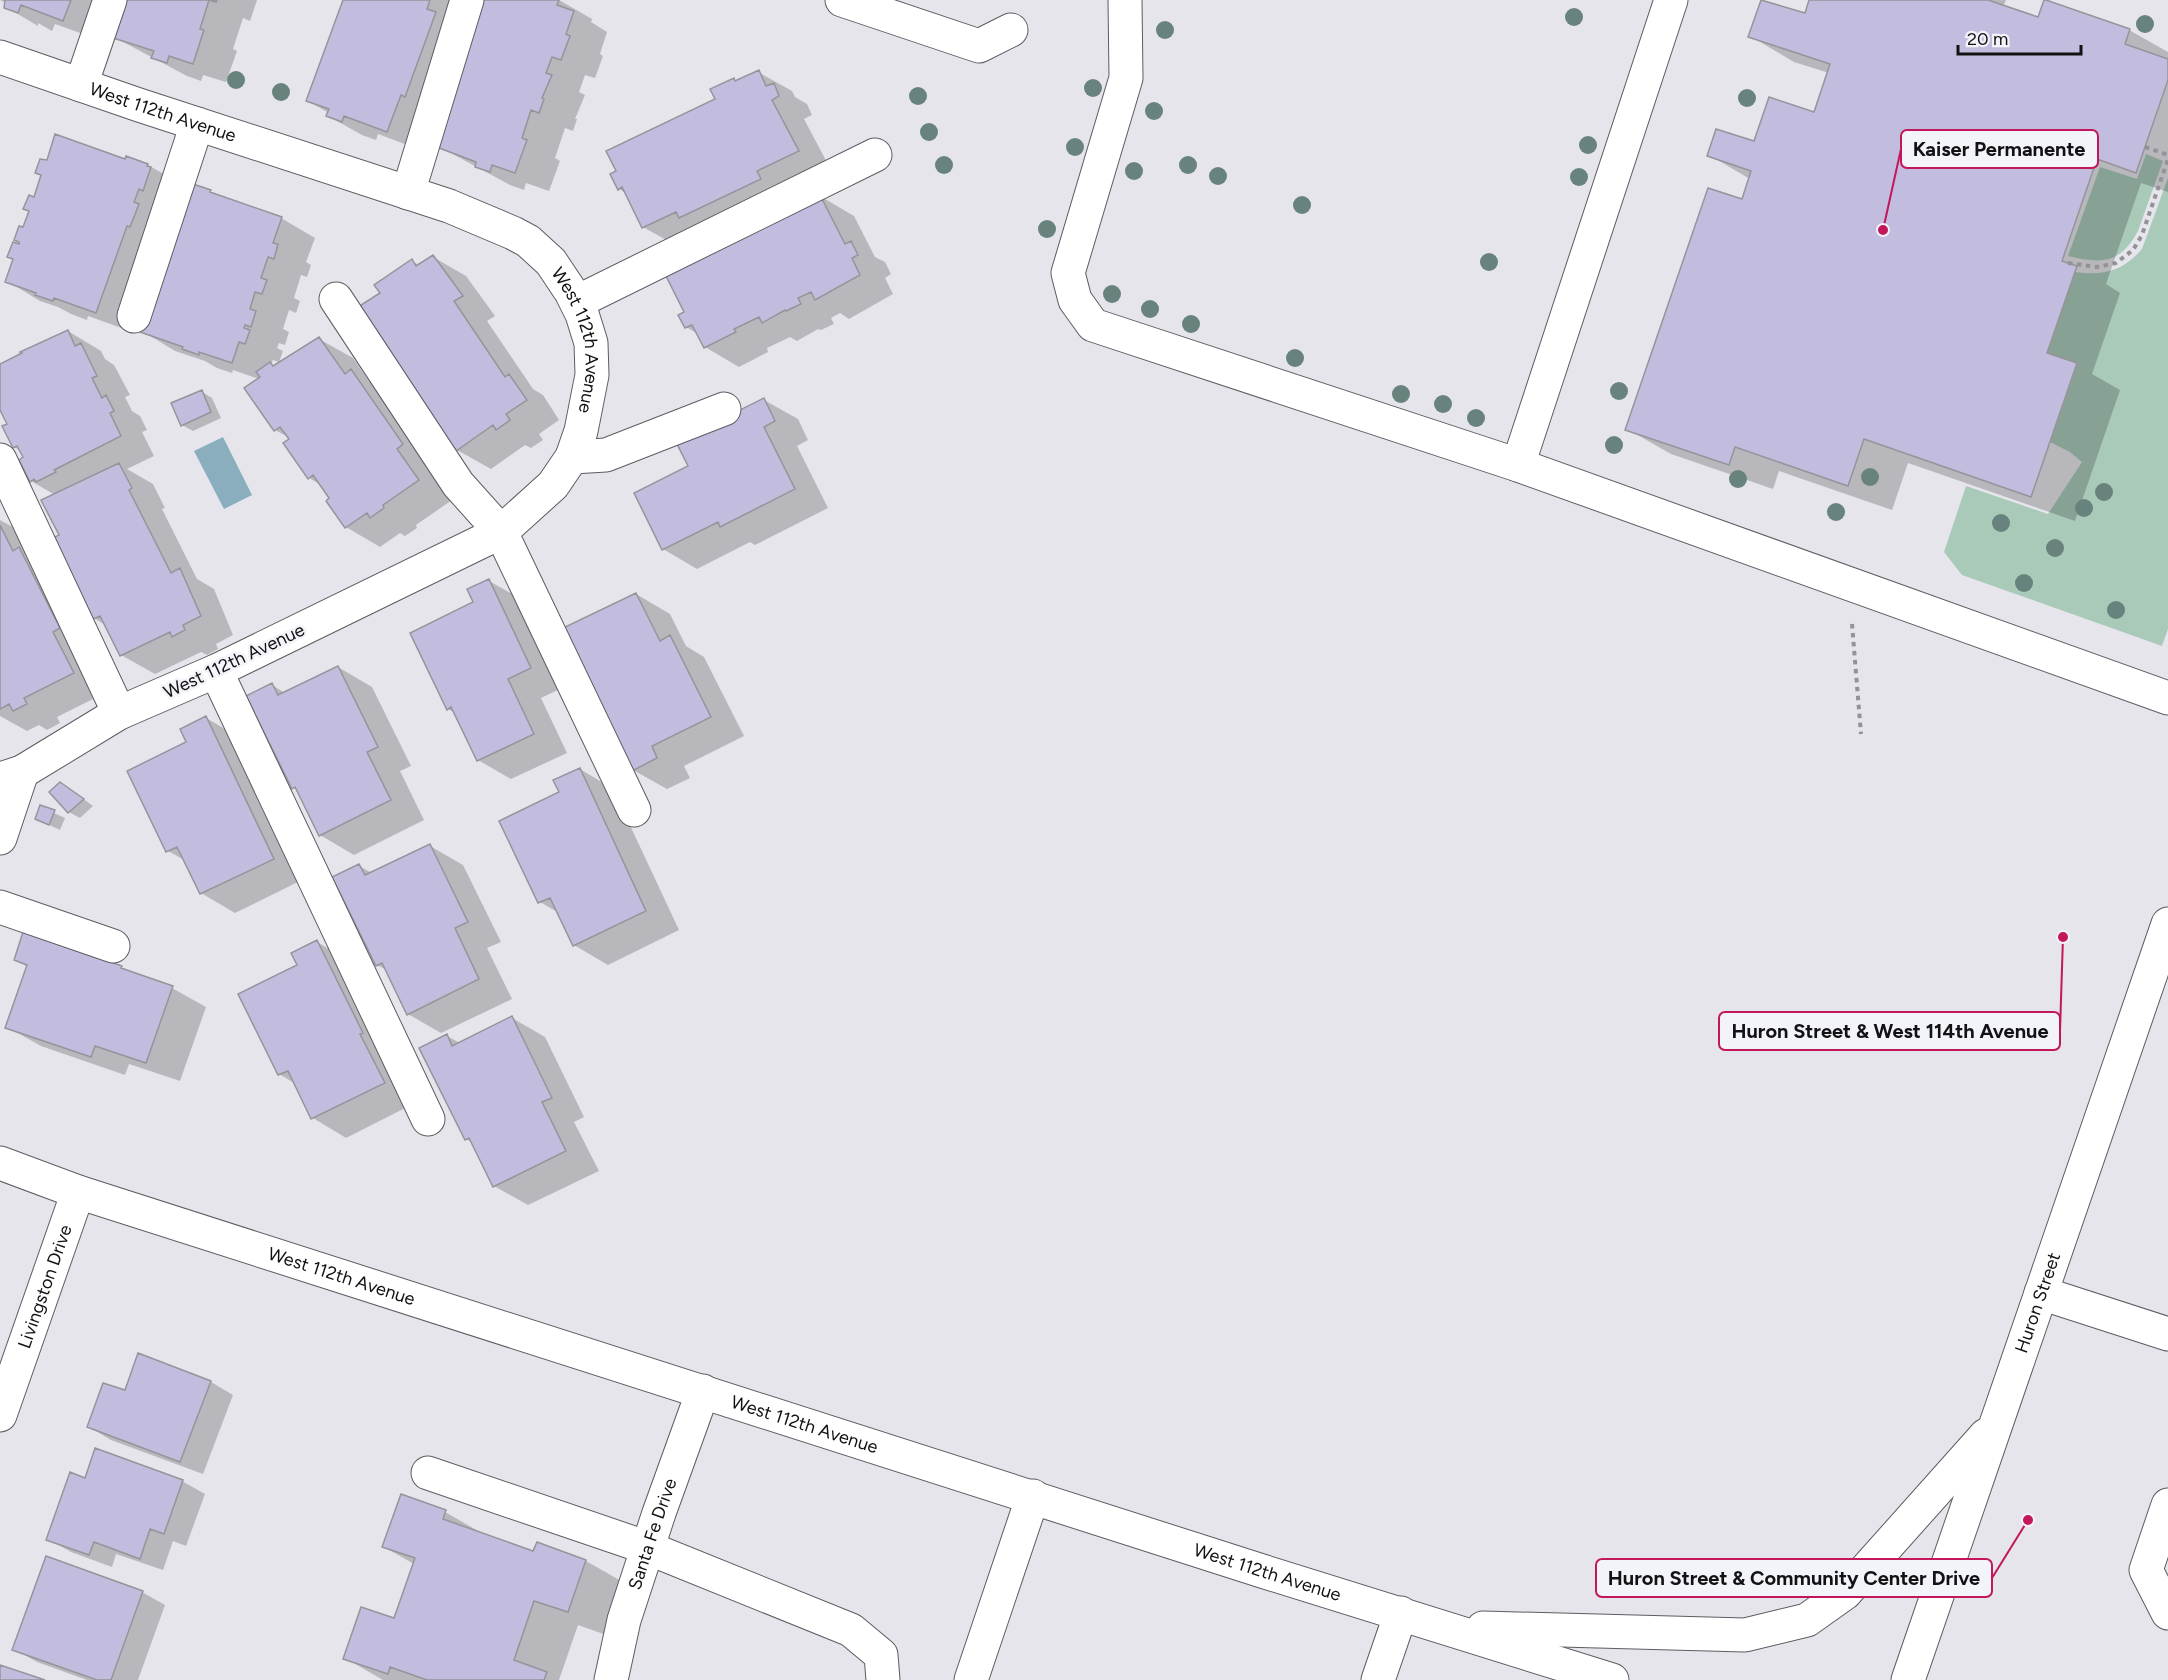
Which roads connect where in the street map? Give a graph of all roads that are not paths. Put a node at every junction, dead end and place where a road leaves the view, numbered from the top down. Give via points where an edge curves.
1 (110, 0) edge
2 (467, 0) edge
3 (842, 0) edge
4 (1125, 0) edge
5 (1671, 0) edge
6 (1011, 30) dead end
7 (0, 57) edge
8 (81, 85) junction
9 (197, 124) junction
10 (875, 155) dead end
11 (408, 193) junction
12 (336, 299) dead end
13 (577, 302) junction
14 (134, 316) dead end
15 (724, 409) dead end
16 (572, 457) junction
17 (0, 460) edge
18 (1518, 465) junction
19 (501, 532) junction
20 (216, 671) junction
21 (2168, 698) edge
22 (119, 713) junction
23 (11, 775) edge
24 (634, 810) dead end
25 (0, 838) edge
26 (0, 907) edge
27 (2168, 924) edge
28 (113, 945) dead end
29 (429, 1119) dead end
30 (0, 1163) edge
31 (78, 1192) junction
32 (2041, 1293) junction
33 (2168, 1334) edge
34 (703, 1391) junction
35 (0, 1415) edge
36 (1996, 1424) junction
37 (428, 1473) dead end
38 (1033, 1497) junction
39 (2168, 1505) edge
40 (648, 1548) junction
41 (1401, 1613) junction
42 (2168, 1613) edge
43 (1446, 1627) junction
44 (611, 1680) edge
45 (883, 1680) edge
46 (971, 1680) edge
47 (1378, 1680) edge
48 (1612, 1680) edge
49 (1908, 1680) edge

1 - 8 main road
2 - 11 main road
3 - 6 main road via 980,46
4 - 18 main road via 1126,78 1068,273 1075,300 1093,325
5 - 18 main road
7 - 8 main road, West 112th Avenue
8 - 9 main road, West 112th Avenue
9 - 11 main road, West 112th Avenue
9 - 14 main road
10 - 13 main road
11 - 13 main road, West 112th Avenue via 449,206 528,241 551,262
12 - 19 main road via 458,484
13 - 16 main road, West 112th Avenue via 591,343 592,375
15 - 16 main road via 606,455
16 - 19 main road, West 112th Avenue via 553,485
17 - 22 main road
18 - 21 main road
19 - 20 main road, West 112th Avenue
19 - 24 main road
20 - 22 main road, West 112th Avenue
20 - 29 main road
22 - 23 main road, West 112th Avenue
23 - 25 main road
26 - 28 main road
27 - 32 main road, Huron Street
30 - 31 main road, West 112th Avenue
31 - 34 main road, West 112th Avenue
31 - 35 main road, Livingston Drive
32 - 33 main road
32 - 36 main road, Huron Street
34 - 38 main road, West 112th Avenue
34 - 40 main road, Santa Fe Drive
36 - 43 main road via 1845,1593 1807,1620 1745,1635
36 - 49 main road, Huron Street
37 - 40 main road
38 - 41 main road, West 112th Avenue
38 - 46 main road
39 - 42 main road via 2146,1570
40 - 44 main road, Santa Fe Drive via 624,1620
40 - 45 main road via 851,1630 881,1655
41 - 43 main road, West 112th Avenue
41 - 47 main road
43 - 48 main road, West 112th Avenue

